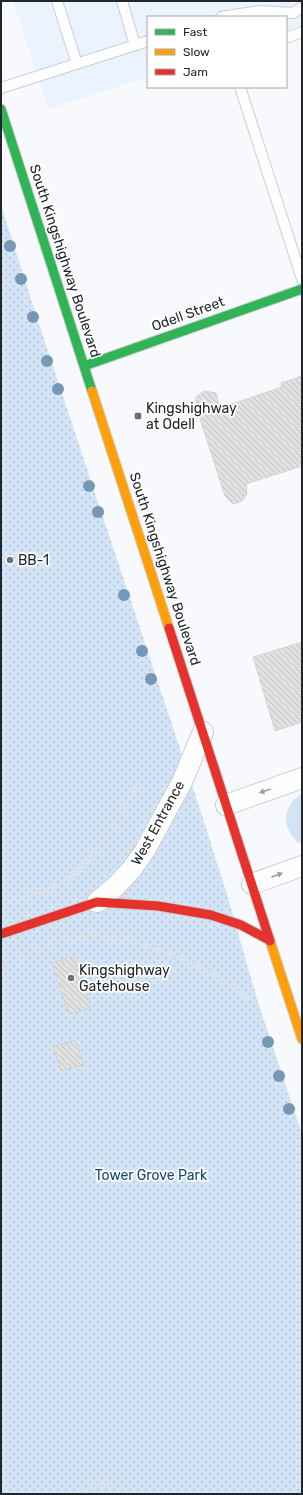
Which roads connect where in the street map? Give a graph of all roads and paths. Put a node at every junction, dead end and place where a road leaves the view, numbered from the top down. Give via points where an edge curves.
1 (57, 1) edge
2 (122, 1) edge
3 (302, 7) edge
4 (229, 16) edge
5 (302, 32) edge
6 (287, 38) edge
7 (147, 41) edge
8 (135, 45) junction
9 (77, 64) junction
10 (1, 88) edge
11 (240, 88) edge
12 (1, 109) edge
13 (302, 279) edge
14 (302, 289) edge
15 (84, 366) junction
16 (203, 732) junction
17 (302, 778) edge
18 (137, 785) dead end
19 (226, 805) junction
20 (302, 866) edge
21 (252, 884) junction
22 (41, 892) junction
23 (44, 899) dead end
24 (1, 901) edge
25 (97, 902) junction
26 (1, 934) edge
27 (55, 935) dead end
28 (270, 940) junction
29 (57, 942) junction
30 (1, 969) edge
31 (248, 1001) dead end
32 (302, 1039) edge
33 (71, 1494) edge
34 (133, 1494) edge

1 - 9 lane
2 - 8 lane
3 - 4 lane via 293,13 260,12
5 - 6 lane
7 - 8 lane
8 - 9 lane
9 - 10 lane
11 - 13 lane
12 - 15 main road, South Kingshighway Boulevard
14 - 15 main road, Odell Street
15 - 16 main road, South Kingshighway Boulevard
16 - 19 main road, South Kingshighway Boulevard
16 - 25 street, West Entrance via 182,782 144,852 126,875
17 -> 19 street
18 - 22 path via 100,846 84,864 71,877
19 - 21 main road, South Kingshighway Boulevard
21 -> 20 street
21 - 28 main road, South Kingshighway Boulevard
22 - 23 path
22 - 24 path
25 - 26 main road, West Entrance
25 - 28 main road, West Entrance via 158,906 211,915 242,925
27 - 29 path
28 - 32 main road, South Kingshighway Boulevard
29 - 30 path
29 - 31 path via 71,938 112,937 157,949 216,975
33 - 34 path via 109,1486

